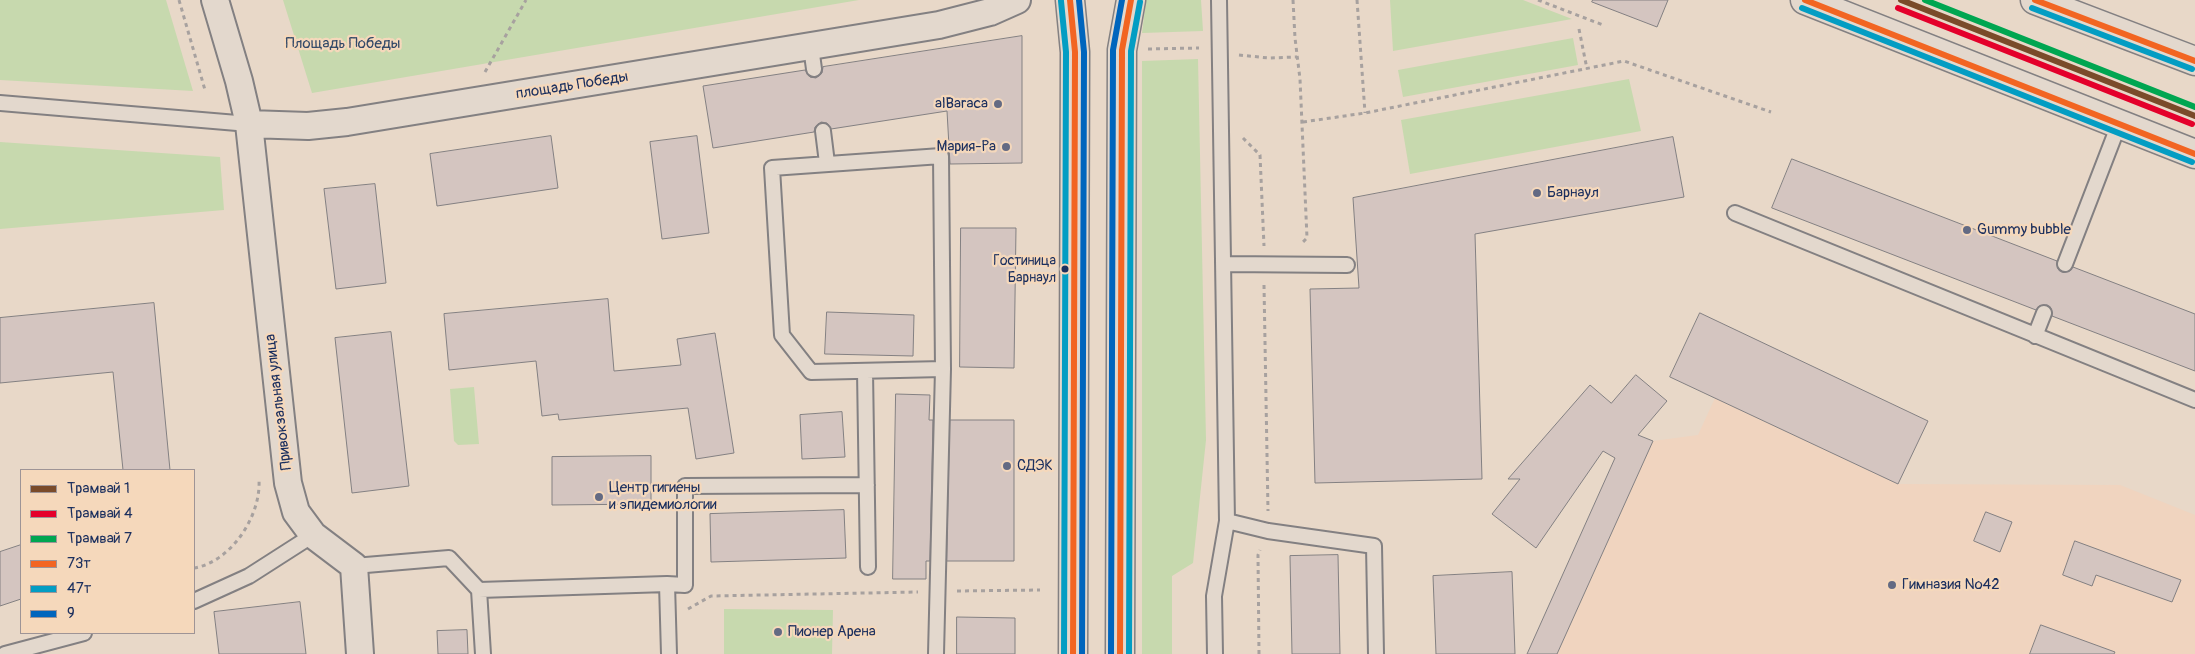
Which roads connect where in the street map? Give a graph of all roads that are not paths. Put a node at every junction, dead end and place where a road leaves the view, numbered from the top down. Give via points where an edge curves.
1 (215, 0) edge
2 (1017, 0) edge
3 (1070, 0) edge
4 (1130, 0) edge
5 (1219, 0) edge
6 (1805, 0) edge
7 (2035, 0) edge
8 (2195, 61) edge
9 (0, 103) edge
10 (249, 124) junction
11 (2120, 124) junction
12 (823, 130) dead end
13 (2195, 154) edge
14 (828, 163) junction
15 (1735, 213) dead end
16 (1224, 264) junction
17 (2065, 264) dead end
18 (1346, 265) dead end
19 (2044, 313) dead end
20 (2035, 336) junction
21 (943, 369) junction
22 (865, 371) junction
23 (2195, 400) edge
24 (867, 485) junction
25 (1227, 521) junction
26 (312, 535) junction
27 (354, 566) junction
28 (868, 567) dead end
29 (667, 584) junction
30 (479, 590) junction
31 (195, 601) edge
32 (80, 634) edge
33 (5, 654) edge
34 (360, 654) edge
35 (484, 654) edge
36 (669, 654) edge
37 (936, 654) edge
38 (1073, 654) edge
39 (1120, 654) edge
40 (1215, 654) edge
41 (1376, 654) edge

1 - 10 street
2 - 10 street, площадь Победы via 990,12 813,58 347,122 308,126
3 - 38 main road via 1075,52
4 - 39 main road via 1122,50
5 - 16 lane
6 - 11 main road
7 - 8 main road
9 - 10 lane
10 - 26 street, Привокзальная улица via 288,483 296,512
11 - 13 main road
11 - 17 lane
12 - 14 lane
14 - 21 lane via 942,156
14 - 22 lane via 772,168 782,335 812,372
15 - 20 lane
16 - 18 lane
16 - 25 lane
19 - 20 lane
20 - 23 lane
21 - 22 lane
21 - 37 lane
22 - 24 lane
24 - 28 lane
24 - 29 lane via 685,486 685,584
25 - 40 lane via 1214,596
25 - 41 lane via 1268,531 1374,546
26 - 27 street, Привокзальная улица
26 - 31 lane via 249,576
27 - 30 lane via 449,558
27 - 34 street
29 - 30 lane
29 - 36 lane
30 - 35 lane
32 - 33 lane

